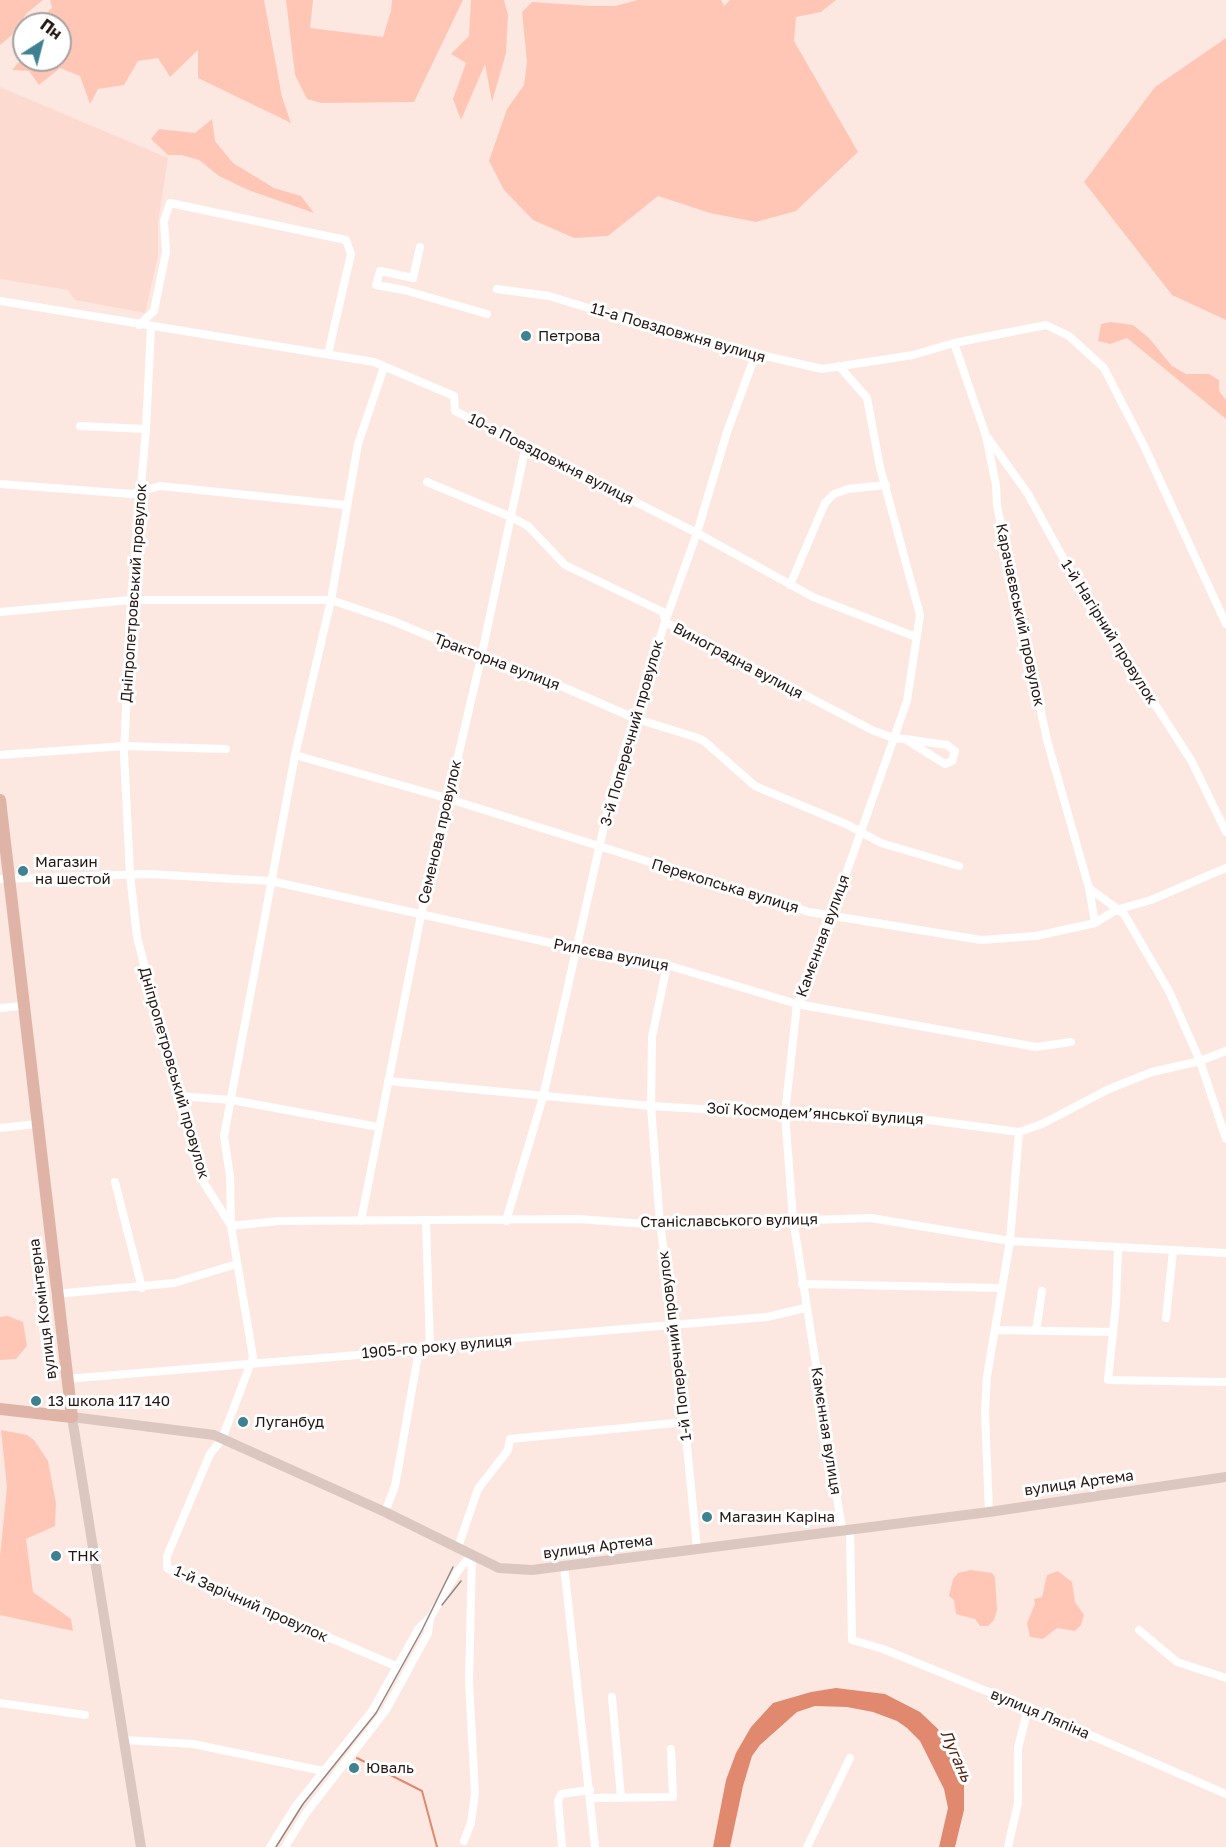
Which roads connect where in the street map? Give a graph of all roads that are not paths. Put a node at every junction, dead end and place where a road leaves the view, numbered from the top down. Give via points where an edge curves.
1 (420, 247) dead end
2 (497, 289) dead end
3 (0, 301) edge
4 (488, 314) dead end
5 (140, 325) junction
6 (151, 327) junction
7 (954, 343) junction
8 (328, 354) junction
9 (755, 356) junction
10 (839, 366) junction
11 (384, 367) junction
12 (80, 426) dead end
13 (146, 429) junction
14 (986, 436) junction
15 (526, 445) junction
16 (427, 482) dead end
17 (0, 484) edge
18 (886, 485) junction
19 (139, 491) junction
20 (345, 505) junction
21 (511, 517) junction
22 (697, 533) junction
23 (790, 585) junction
24 (131, 600) junction
25 (331, 600) junction
26 (0, 612) edge
27 (665, 622) junction
28 (1226, 624) edge
29 (916, 637) junction
30 (481, 658) junction
31 (634, 718) junction
32 (894, 738) junction
33 (905, 739) junction
34 (124, 746) junction
35 (226, 749) dead end
36 (0, 755) edge
37 (295, 755) junction
38 (446, 798) junction
39 (0, 800) edge
40 (861, 831) junction
41 (1226, 832) edge
42 (599, 847) junction
43 (959, 866) dead end
44 (1226, 868) edge
45 (130, 874) junction
46 (4, 879) edge
47 (271, 881) junction
48 (1089, 888) junction
49 (1116, 910) junction
50 (422, 915) junction
51 (831, 915) junction
52 (1095, 923) junction
53 (578, 949) junction
54 (667, 965) junction
55 (797, 1004) junction
56 (22, 1006) junction
57 (0, 1008) edge
58 (1071, 1042) dead end
59 (1226, 1051) edge
60 (1200, 1061) junction
61 (388, 1081) junction
62 (177, 1096) junction
63 (543, 1097) junction
64 (232, 1100) junction
65 (651, 1106) junction
66 (785, 1114) junction
67 (36, 1124) junction
68 (378, 1127) junction
69 (0, 1128) edge
70 (1019, 1132) junction
71 (1226, 1139) edge
72 (116, 1182) dead end
73 (793, 1219) junction
74 (361, 1221) junction
75 (506, 1221) junction
76 (426, 1222) junction
77 (660, 1225) junction
78 (231, 1226) junction
79 (1010, 1241) junction
80 (1118, 1248) junction
81 (1173, 1251) junction
82 (1226, 1253) edge
83 (237, 1264) junction
84 (802, 1284) junction
85 (142, 1288) junction
86 (1002, 1288) junction
87 (1041, 1291) dead end
88 (55, 1294) junction
89 (806, 1308) junction
90 (1166, 1318) dead end
91 (675, 1323) junction
92 (996, 1330) junction
93 (1036, 1331) junction
94 (1113, 1332) junction
95 (430, 1349) junction
96 (419, 1350) junction
97 (250, 1363) junction
98 (66, 1379) junction
99 (1226, 1382) edge
100 (0, 1409) edge
101 (72, 1417) junction
102 (685, 1422) junction
103 (222, 1439) junction
104 (1226, 1477) edge
105 (385, 1512) junction
106 (989, 1512) junction
107 (847, 1531) junction
108 (458, 1547) junction
109 (697, 1549) junction
110 (472, 1554) junction
111 (564, 1566) junction
112 (430, 1618) junction
113 (1139, 1630) dead end
114 (852, 1640) joint
115 (398, 1667) junction
116 (1226, 1678) edge
117 (612, 1697) dead end
118 (0, 1703) edge
119 (1028, 1708) junction
120 (85, 1715) dead end
121 (124, 1740) junction
122 (671, 1749) dead end
123 (850, 1758) dead end
124 (323, 1771) junction
125 (1225, 1791) edge
126 (591, 1794) junction
127 (621, 1797) junction
128 (464, 1841) dead end
129 (141, 1847) edge
130 (270, 1847) edge
131 (285, 1847) edge
132 (562, 1847) edge
133 (595, 1847) edge
134 (807, 1847) edge
135 (1008, 1847) edge

1 - 4 street via 413,278 380,271 376,285
2 - 9 street, 11-а Повздовжня вулиця via 549,296
3 - 5 street, 10-а Повздовжня вулиця
5 - 6 street, 10-а Повздовжня вулиця
5 - 8 street via 154,311 166,252 164,221 170,203 346,240 351,254
6 - 8 street, 10-а Повздовжня вулиця
6 - 13 street, Дніпропетровський провулок
7 - 10 street, 11-а Повздовжня вулиця via 914,355
7 - 14 street, Карачаєвський провулок
7 - 28 street, 11-а Повздовжня вулиця via 1046,325 1069,336 1104,368
8 - 11 street, 10-а Повздовжня вулиця
9 - 10 street, 11-а Повздовжня вулиця via 822,369
9 - 22 street, 3-й Поперечний провулок
10 - 18 street, Камєнная вулиця via 867,398
11 - 15 street, 10-а Повздовжня вулиця via 454,396 455,411
11 - 20 street, Дніпропетровський провулок via 358,444
12 - 13 street
13 - 19 street, Дніпропетровський провулок
14 - 41 street, 1-й Нагірний провулок via 1028,494 1078,587 1191,760
14 - 48 street, Карачаєвський провулок via 1047,740
15 - 21 street, Семенова провулок
15 - 22 street, 10-а Повздовжня вулиця
16 - 21 street, Виноградна вулиця
17 - 19 street via 132,494
18 - 23 street via 848,489 834,494 825,503
18 - 29 street, Камєнная вулиця via 920,615
19 - 20 street via 160,486
19 - 24 street, Дніпропетровський провулок
20 - 25 street, Дніпропетровський провулок
21 - 27 street, Виноградна вулиця via 541,537 565,565 663,612
21 - 30 street, Семенова провулок
22 - 23 street, 10-а Повздовжня вулиця
22 - 27 street, 3-й Поперечний провулок
23 - 29 street, 10-а Повздовжня вулиця
24 - 25 street, Тракторна вулиця
24 - 26 street, Тракторна вулиця
24 - 34 street, Дніпропетровський провулок
25 - 30 street, Тракторна вулиця
25 - 37 street, Дніпропетровський провулок
27 - 31 street, 3-й Поперечний провулок
27 - 32 street, Виноградна вулиця
29 - 32 street, Камєнная вулиця via 907,701
30 - 31 street, Тракторна вулиця
30 - 38 street, Семенова провулок
31 - 40 street, Тракторна вулиця via 704,741 755,786
31 - 42 street, 3-й Поперечний провулок
32 - 33 street, Виноградна вулиця
32 - 40 street, Камєнная вулиця
33 - 33 street, Виноградна вулиця via 945,764 952,761 955,751 947,745
34 - 35 street
34 - 36 street
34 - 45 street, Дніпропетровський провулок
37 - 38 street, Перекопська вулиця
37 - 47 street, Дніпропетровський провулок
38 - 42 street, Перекопська вулиця
38 - 50 street, Семенова провулок
39 - 46 main road, вулиця Комінтерна
40 - 43 street, Тракторна вулиця via 881,843
40 - 51 street, Камєнная вулиця
42 - 51 street, Перекопська вулиця via 809,912
42 - 53 street, 3-й Поперечний провулок
44 - 49 street, Перекопська вулиця via 1151,900
45 - 46 street, Рилєєва вулиця
45 - 47 street, Рилєєва вулиця
45 - 62 street, Дніпропетровський провулок via 137,937
46 - 56 main road, вулиця Комінтерна
47 - 50 street, Рилєєва вулиця
47 - 64 street, Дніпропетровський провулок
48 - 49 street
48 - 52 street, Карачаєвський провулок
49 - 52 street, Перекопська вулиця
49 - 60 street via 1124,914 1169,991
50 - 53 street, Рилєєва вулиця
50 - 61 street, Семенова провулок
51 - 52 street, Перекопська вулиця via 981,940 1036,936
51 - 55 street, Камєнная вулиця
53 - 54 street, Рилєєва вулиця
53 - 63 street, 3-й Поперечний провулок
54 - 55 street, Рилєєва вулиця
54 - 65 street, 1-й Поперечний провулок via 652,1037
55 - 58 street, Рилєєва вулиця via 1036,1047
55 - 66 street, Камєнная вулиця
56 - 57 street
56 - 67 main road, вулиця Комінтерна
59 - 60 street, Зої Космодем’янської вулиця
60 - 70 street, Зої Космодем’янської вулиця via 1152,1072
60 - 71 street
61 - 63 street, Зої Космодем’янської вулиця via 481,1087
61 - 68 street, Семенова провулок
62 - 64 street
62 - 78 street, Дніпропетровський провулок via 204,1183
63 - 65 street, Зої Космодем’янської вулиця
63 - 75 street, 3-й Поперечний провулок
64 - 68 street
64 - 78 street, Дніпропетровський провулок via 224,1136
65 - 66 street, Зої Космодем’янської вулиця
65 - 77 street, 1-й Поперечний провулок
66 - 70 street, Зої Космодем’янської вулиця via 898,1116
66 - 73 street, Камєнная вулиця
67 - 69 street
67 - 88 main road, вулиця Комінтерна
68 - 74 street, Семенова провулок
70 - 79 street
72 - 85 street
73 - 77 street, Станіславського вулиця
73 - 79 street, Станіславського вулиця via 871,1218
73 - 84 street, Камєнная вулиця
74 - 76 street, Станіславського вулиця
74 - 78 street, Станіславського вулиця via 278,1221
75 - 76 street, Станіславського вулиця
75 - 77 street, Станіславського вулиця via 578,1219
76 - 95 street
77 - 91 street, 1-й Поперечний провулок
78 - 83 street
79 - 80 street, Станіславського вулиця
79 - 86 street
80 - 81 street, Станіславського вулиця
80 - 94 street
81 - 82 street, Станіславського вулиця
81 - 90 street
83 - 85 street
83 - 97 street via 253,1357
84 - 86 street
84 - 89 street, Камєнная вулиця
85 - 88 street
86 - 92 street
87 - 93 street
88 - 98 main road, вулиця Комінтерна
89 - 91 street, 1905-го року вулиця via 767,1317
89 - 107 street, Камєнная вулиця
91 - 95 street, 1905-го року вулиця
91 - 102 street, 1-й Поперечний провулок
92 - 93 street
92 - 106 street via 985,1412
93 - 94 street
94 - 99 street via 1108,1380
95 - 96 street, 1905-го року вулиця
96 - 97 street, 1905-го року вулиця
96 - 105 street via 395,1486
97 - 98 street, 1905-го року вулиця
97 - 103 street
98 - 101 main road, вулиця Комінтерна
100 - 101 main road, вулиця Артема
101 - 103 street, вулиця Артема
101 - 121 street, вулиця Комінтерна
102 - 108 street via 510,1439 508,1450 478,1489
102 - 109 street, 1-й Поперечний провулок
103 - 105 street, вулиця Артема
103 - 115 street, 1-й Зарічний провулок via 210,1454 167,1556 168,1568
104 - 106 street, вулиця Артема
105 - 108 street, вулиця Артема
106 - 107 street, вулиця Артема
107 - 109 street, вулиця Артема
107 - 114 street, Камєнная вулиця
108 - 110 street, вулиця Артема
109 - 111 street, вулиця Артема
110 - 111 street, вулиця Артема via 499,1568 532,1570
110 - 112 street
110 - 128 street via 469,1682 475,1793
111 - 126 street
112 - 115 street via 419,1628
112 - 131 street via 428,1633 386,1710 306,1813
113 - 116 street via 1177,1662
114 - 119 street, вулиця Ляпіна
115 - 124 street via 372,1711
117 - 127 street
118 - 120 street
119 - 125 street, вулиця Ляпіна
119 - 135 street via 1018,1748 1018,1803
121 - 124 street via 193,1744
121 - 129 street, вулиця Комінтерна
122 - 127 street via 674,1797
123 - 134 street
124 - 130 street
126 - 127 street
126 - 132 street via 561,1794 558,1801
126 - 133 street

